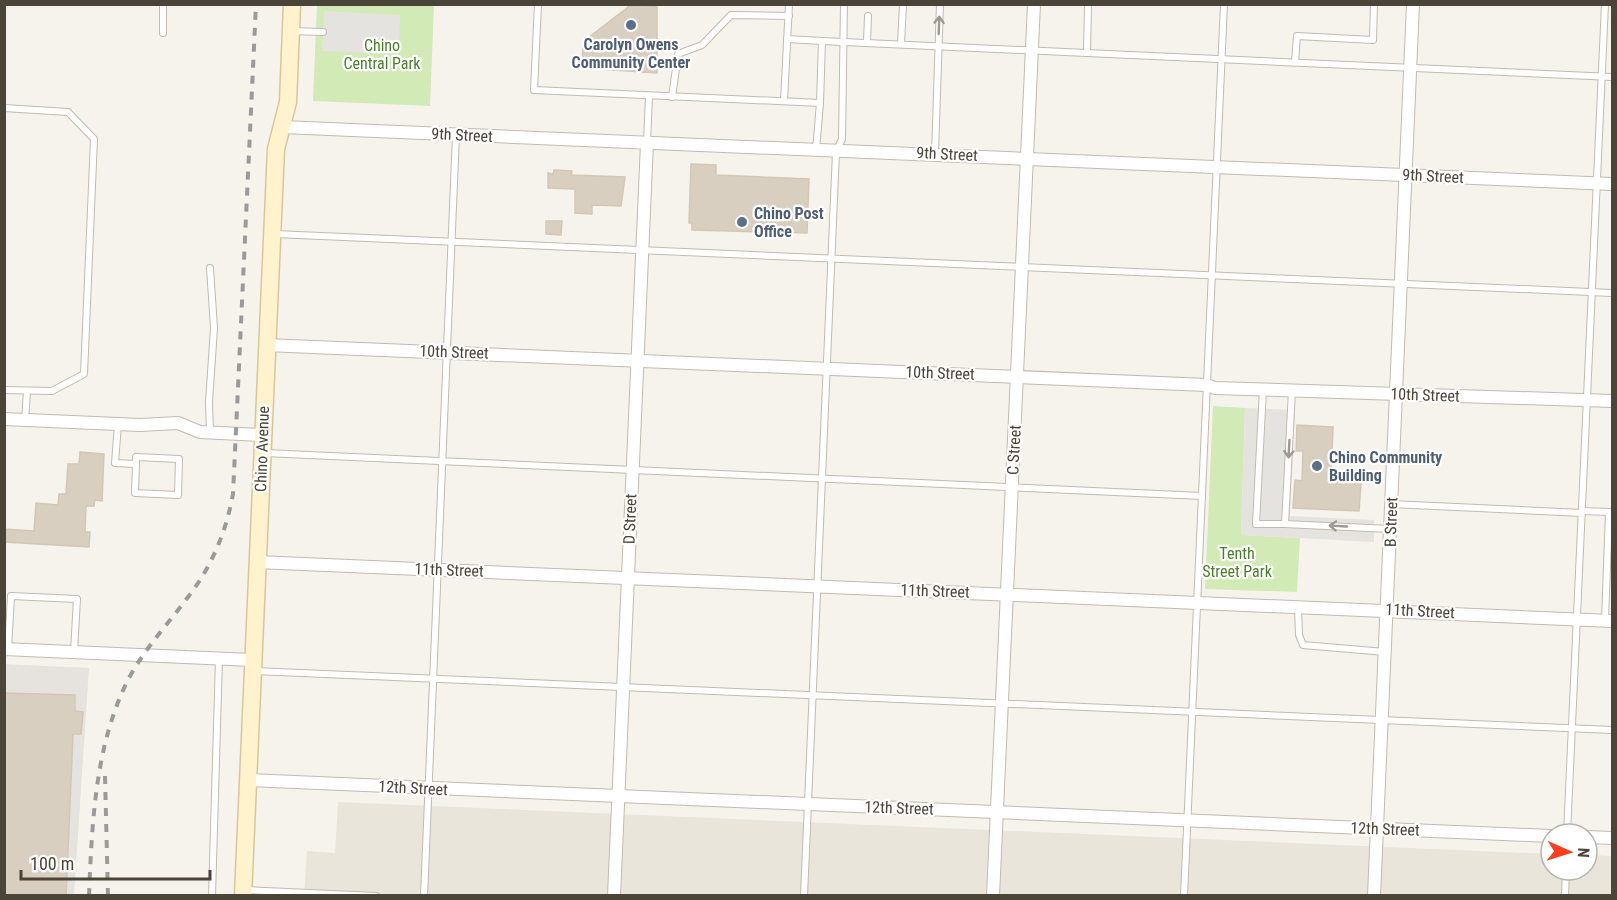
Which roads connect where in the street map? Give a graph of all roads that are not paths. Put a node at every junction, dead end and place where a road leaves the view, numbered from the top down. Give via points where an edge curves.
1 (164, 4) edge
2 (292, 4) edge
3 (538, 4) edge
4 (789, 4) edge
5 (844, 4) edge
6 (903, 4) edge
7 (940, 4) edge
8 (1034, 4) edge
9 (1088, 4) edge
10 (1224, 4) edge
11 (1374, 4) edge
12 (1413, 4) edge
13 (1605, 4) edge
14 (789, 16) junction
15 (868, 16) dead end
16 (290, 31) junction
17 (323, 32) dead end
18 (163, 33) dead end
19 (787, 39) junction
20 (822, 40) junction
21 (842, 41) junction
22 (867, 42) junction
23 (901, 44) junction
24 (938, 45) junction
25 (1032, 49) junction
26 (1087, 52) junction
27 (1221, 59) junction
28 (1295, 62) junction
29 (1410, 68) junction
30 (1601, 76) junction
31 (1612, 77) edge
32 (649, 96) junction
33 (672, 97) junction
34 (784, 101) junction
35 (820, 103) junction
36 (4, 108) edge
37 (282, 126) junction
38 (456, 135) junction
39 (647, 143) junction
40 (816, 151) junction
41 (836, 152) junction
42 (935, 154) junction
43 (1026, 158) junction
44 (1215, 167) junction
45 (1406, 174) junction
46 (1597, 183) junction
47 (1612, 184) edge
48 (271, 234) junction
49 (453, 241) junction
50 (642, 250) junction
51 (831, 260) junction
52 (1021, 267) junction
53 (210, 268) dead end
54 (1212, 276) junction
55 (1401, 284) junction
56 (1592, 292) junction
57 (1612, 293) edge
58 (266, 345) junction
59 (448, 352) junction
60 (638, 359) junction
61 (827, 369) junction
62 (1017, 376) junction
63 (1207, 385) junction
64 (1263, 389) junction
65 (4, 390) edge
66 (27, 390) junction
67 (1292, 390) junction
68 (1397, 394) junction
69 (1587, 400) junction
70 (1612, 402) edge
71 (4, 419) edge
72 (26, 420) junction
73 (118, 424) junction
74 (210, 433) junction
75 (262, 435) junction
76 (262, 453) junction
77 (442, 461) junction
78 (136, 464) junction
79 (632, 468) junction
80 (822, 480) junction
81 (1012, 488) junction
82 (1202, 496) junction
83 (1391, 504) junction
84 (1582, 512) junction
85 (1611, 512) edge
86 (1285, 524) junction
87 (1390, 529) junction
88 (257, 562) junction
89 (439, 570) junction
90 (627, 577) junction
91 (818, 586) junction
92 (1008, 594) junction
93 (1197, 602) junction
94 (1299, 607) junction
95 (1388, 610) junction
96 (1577, 619) junction
97 (1609, 620) edge
98 (6, 649) edge
99 (74, 652) junction
100 (1386, 652) junction
101 (219, 658) junction
102 (252, 665) junction
103 (433, 680) junction
104 (623, 685) junction
105 (814, 695) junction
106 (1002, 703) junction
107 (1192, 712) junction
108 (1382, 720) junction
109 (1572, 728) junction
110 (1612, 730) edge
111 (247, 780) junction
112 (429, 789) junction
113 (618, 796) junction
114 (808, 805) junction
115 (997, 812) junction
116 (1188, 821) junction
117 (1568, 822) edge
118 (1377, 829) junction
119 (1539, 836) edge
120 (243, 893) edge
121 (212, 896) edge
122 (376, 896) edge
123 (424, 896) edge
124 (614, 896) edge
125 (804, 896) edge
126 (993, 896) edge
127 (1184, 896) edge
128 (1374, 896) edge

1 - 18 lane
2 - 16 main road, Chino Avenue
3 - 32 lane via 534,90
4 - 14 lane
5 - 21 lane
6 - 23 lane
24 -> 7 lane
8 - 25 street, C Street
9 - 26 lane
10 - 27 lane
11 - 28 lane via 1373,40 1297,36
12 - 29 street, B Street
13 - 30 lane
14 - 19 lane
14 - 33 lane via 731,15 702,45 678,54
15 - 22 lane
16 - 17 lane
16 - 37 main road, Chino Avenue via 288,102
19 - 20 lane
19 - 34 lane
20 - 21 lane
20 - 35 lane
21 - 22 lane
21 - 41 lane via 842,139
22 - 23 lane
23 - 24 lane
24 - 25 lane
24 - 42 lane
25 - 26 lane
25 - 43 street, C Street
26 - 27 lane
27 - 28 lane
27 - 44 lane
28 - 29 lane
29 - 30 lane
29 - 45 street, B Street
30 - 31 lane
30 - 46 lane
32 - 33 lane
32 - 39 lane
33 - 34 lane
34 - 35 lane
35 - 40 lane
36 - 66 lane via 68,112 94,139 84,374 52,391
37 - 38 street, 9th Street
37 - 48 main road, Chino Avenue via 276,149
38 - 39 street, 9th Street
38 - 49 lane
39 - 40 street, 9th Street
39 - 50 street, D Street
40 - 41 street, 9th Street
41 - 42 street, 9th Street
41 - 51 lane
42 - 43 street, 9th Street
43 - 44 street, 9th Street
43 - 52 street, C Street
44 - 45 street, 9th Street
44 - 54 lane
45 - 46 street, 9th Street
45 - 55 street, B Street
46 - 47 street, 9th Street
46 - 56 lane
48 - 49 lane
48 - 58 main road, Chino Avenue
49 - 50 lane
49 - 59 lane
50 - 51 lane
50 - 60 street, D Street
51 - 52 lane
51 - 61 lane
52 - 54 lane
52 - 62 street, C Street
53 - 74 lane via 214,328
54 - 55 lane
54 - 63 lane
55 - 56 lane
55 - 68 street, B Street
56 - 57 lane
56 - 69 lane
58 - 59 street, 10th Street
58 - 75 main road, Chino Avenue
59 - 60 street, 10th Street
59 - 77 lane
60 - 61 street, 10th Street
60 - 79 street, D Street
61 - 62 street, 10th Street
61 - 80 lane
62 - 63 street, 10th Street
62 - 81 street, C Street
63 - 64 street, 10th Street
63 - 82 lane
64 - 67 street, 10th Street
64 - 86 lane via 1256,524
65 - 66 lane
66 - 72 lane
67 - 68 street, 10th Street
67 -> 86 lane
68 - 69 street, 10th Street
68 - 83 street, B Street
69 - 70 street, 10th Street
69 - 84 lane
71 - 72 street
72 - 73 street
73 - 74 street via 178,423
73 - 78 lane via 115,463
74 - 75 street
75 - 76 main road, Chino Avenue
76 - 77 lane
76 - 88 main road, Chino Avenue
77 - 79 lane
77 - 89 lane
78 - 78 lane via 135,493 178,495 180,459 136,457
79 - 80 lane
79 - 90 street, D Street
80 - 81 lane
80 - 91 lane
81 - 82 lane
81 - 92 street, C Street
82 - 93 lane
83 - 84 lane
83 - 87 street, B Street
84 - 85 lane
84 - 96 lane
85 - 97 lane
87 -> 86 lane
87 - 95 street, B Street
88 - 89 street, 11th Street
88 - 102 main road, Chino Avenue
89 - 90 street, 11th Street
89 - 103 lane
90 - 91 street, 11th Street
90 - 104 street, D Street
91 - 92 street, 11th Street
91 - 105 lane
92 - 93 street, 11th Street
92 - 106 street, C Street
93 - 94 street, 11th Street
93 - 107 lane
94 - 95 street, 11th Street
94 - 100 lane via 1303,645
95 - 96 street, 11th Street
95 - 100 street, B Street
96 - 97 street, 11th Street
96 - 109 lane
98 - 99 street
98 - 99 lane via 11,596 77,598
99 - 101 street
100 - 108 street, B Street
101 - 102 street
101 - 121 lane
102 - 103 lane
102 - 111 main road, Chino Avenue
103 - 104 lane
103 - 112 lane
104 - 105 lane
104 - 113 street, D Street
105 - 106 lane
105 - 114 lane
106 - 107 lane
106 - 115 street, C Street
107 - 108 lane
107 - 116 lane
108 - 109 lane
108 - 118 street, B Street
109 - 110 lane
109 - 117 lane
111 - 112 street, 12th Street
111 - 120 main road, Chino Avenue
112 - 113 street, 12th Street
112 - 123 lane
113 - 114 street, 12th Street
113 - 124 street, D Street
114 - 115 street, 12th Street
114 - 125 lane
115 - 116 street, 12th Street
115 - 126 street, C Street
116 - 118 street, 12th Street
116 - 127 lane
118 - 119 street, 12th Street
118 - 128 street, B Street
120 - 122 lane

